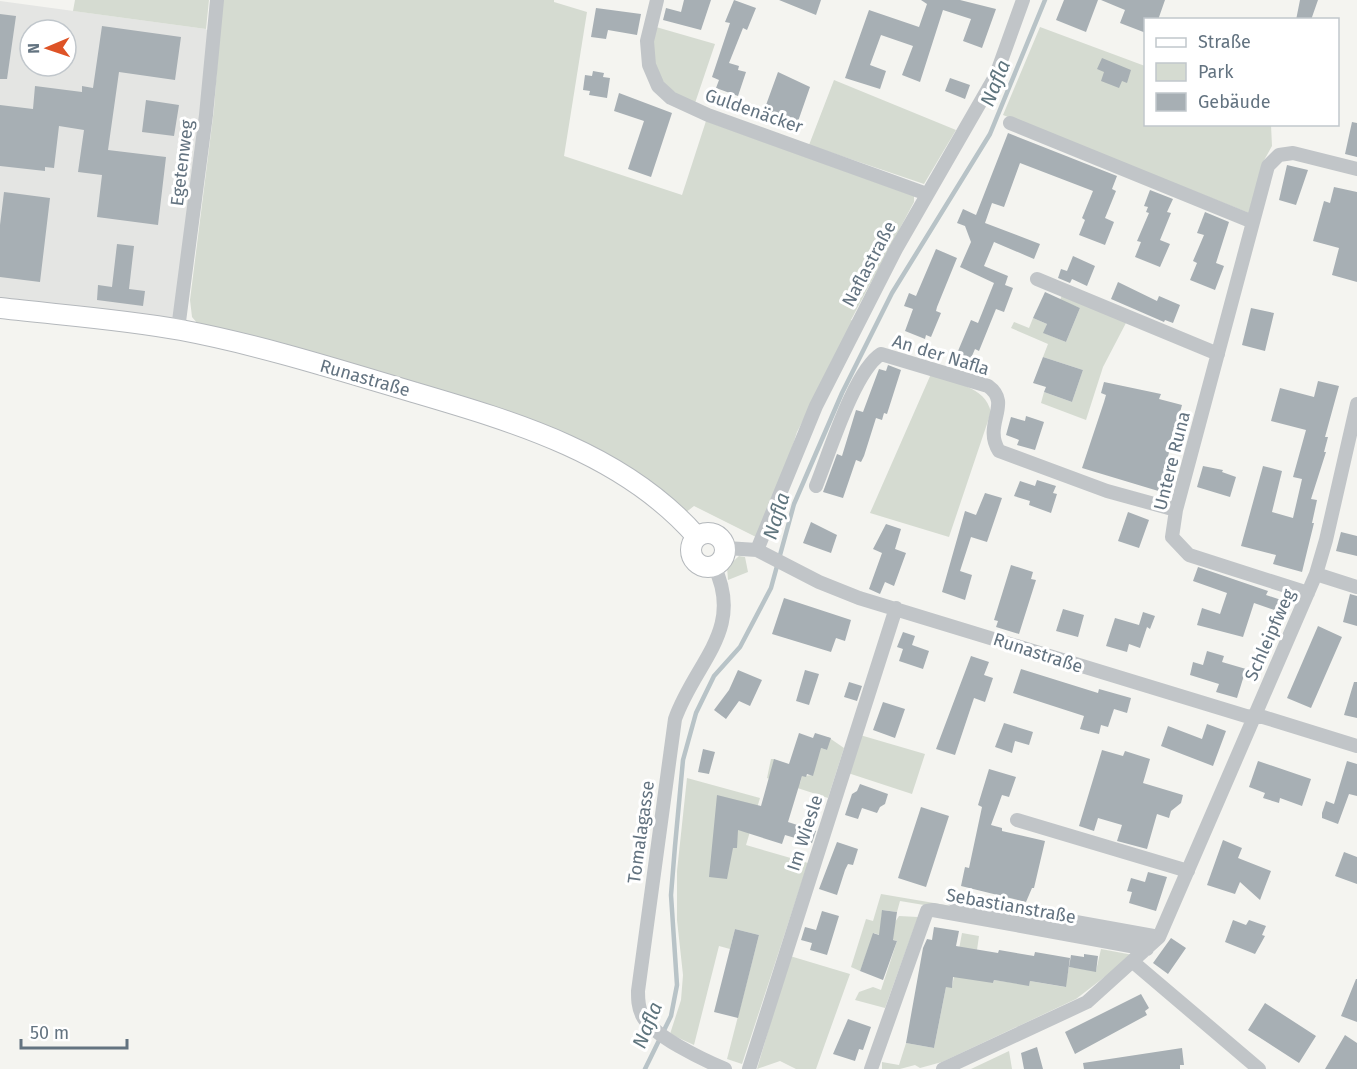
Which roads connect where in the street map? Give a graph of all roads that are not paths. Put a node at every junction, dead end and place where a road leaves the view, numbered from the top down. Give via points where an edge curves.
1 (217, 0) edge
2 (657, 0) edge
3 (1023, 0) edge
4 (1010, 123) dead end
5 (1357, 169) edge
6 (927, 194) junction
7 (1253, 222) junction
8 (1037, 279) dead end
9 (0, 308) edge
10 (178, 329) junction
11 (1218, 354) junction
12 (1357, 404) edge
13 (816, 486) dead end
14 (1176, 510) junction
15 (696, 537) junction
16 (726, 548) junction
17 (758, 550) junction
18 (714, 566) junction
19 (1316, 574) junction
20 (1357, 587) edge
21 (1308, 593) junction
22 (896, 608) junction
23 (1253, 717) junction
24 (1357, 746) edge
25 (1017, 820) dead end
26 (1188, 871) junction
27 (954, 900) dead end
28 (1159, 937) junction
29 (1146, 949) junction
30 (1133, 962) junction
31 (948, 1068) edge
32 (725, 1069) edge
33 (749, 1069) edge
34 (871, 1069) edge
35 (1259, 1069) edge

1 - 10 street, Egetenweg
2 - 6 street, Guldenäcker via 647,41 649,65 658,86 671,98 708,116
3 - 6 street, Naflastraße via 996,75
4 - 7 street
5 - 7 street, Untere Runa via 1293,153 1279,155 1268,166
6 - 17 street, Naflastraße via 816,406
7 - 11 street, Untere Runa
8 - 11 street
9 - 10 street, Runastraße
10 - 15 street, Runastraße via 328,367 481,412 553,439 608,465 645,489
11 - 14 street, Untere Runa
12 - 19 street, Schleipfweg
13 - 14 street, An der Nafla via 849,402 867,368 882,354 995,391 999,402 992,430 999,451 1107,491
14 - 21 street, Untere Runa via 1172,537 1190,555
15 - 16 street, Runastraße via 712,532
15 - 18 street via 691,547 693,558 702,566
16 - 17 street, Runastraße
16 - 18 street via 723,559
17 - 22 street, Runastraße via 819,582
18 - 32 street, Tomalagasse via 725,600 724,622 675,719 639,984 640,1012 656,1029
19 - 20 street
19 - 21 street, Schleipfweg
21 - 23 street, Schleipfweg
22 - 23 street, Runastraße
22 - 33 street, Im Wiesle
23 - 24 street, Runastraße
23 - 26 street, Schleipfweg
25 - 26 street
26 - 28 street, Schleipfweg
27 - 28 street
28 - 29 street, Schleipfweg
29 - 30 street, Schleipfweg
29 - 34 street, Sebastianstraße via 927,911
30 - 31 street via 1088,1002
30 - 35 street

